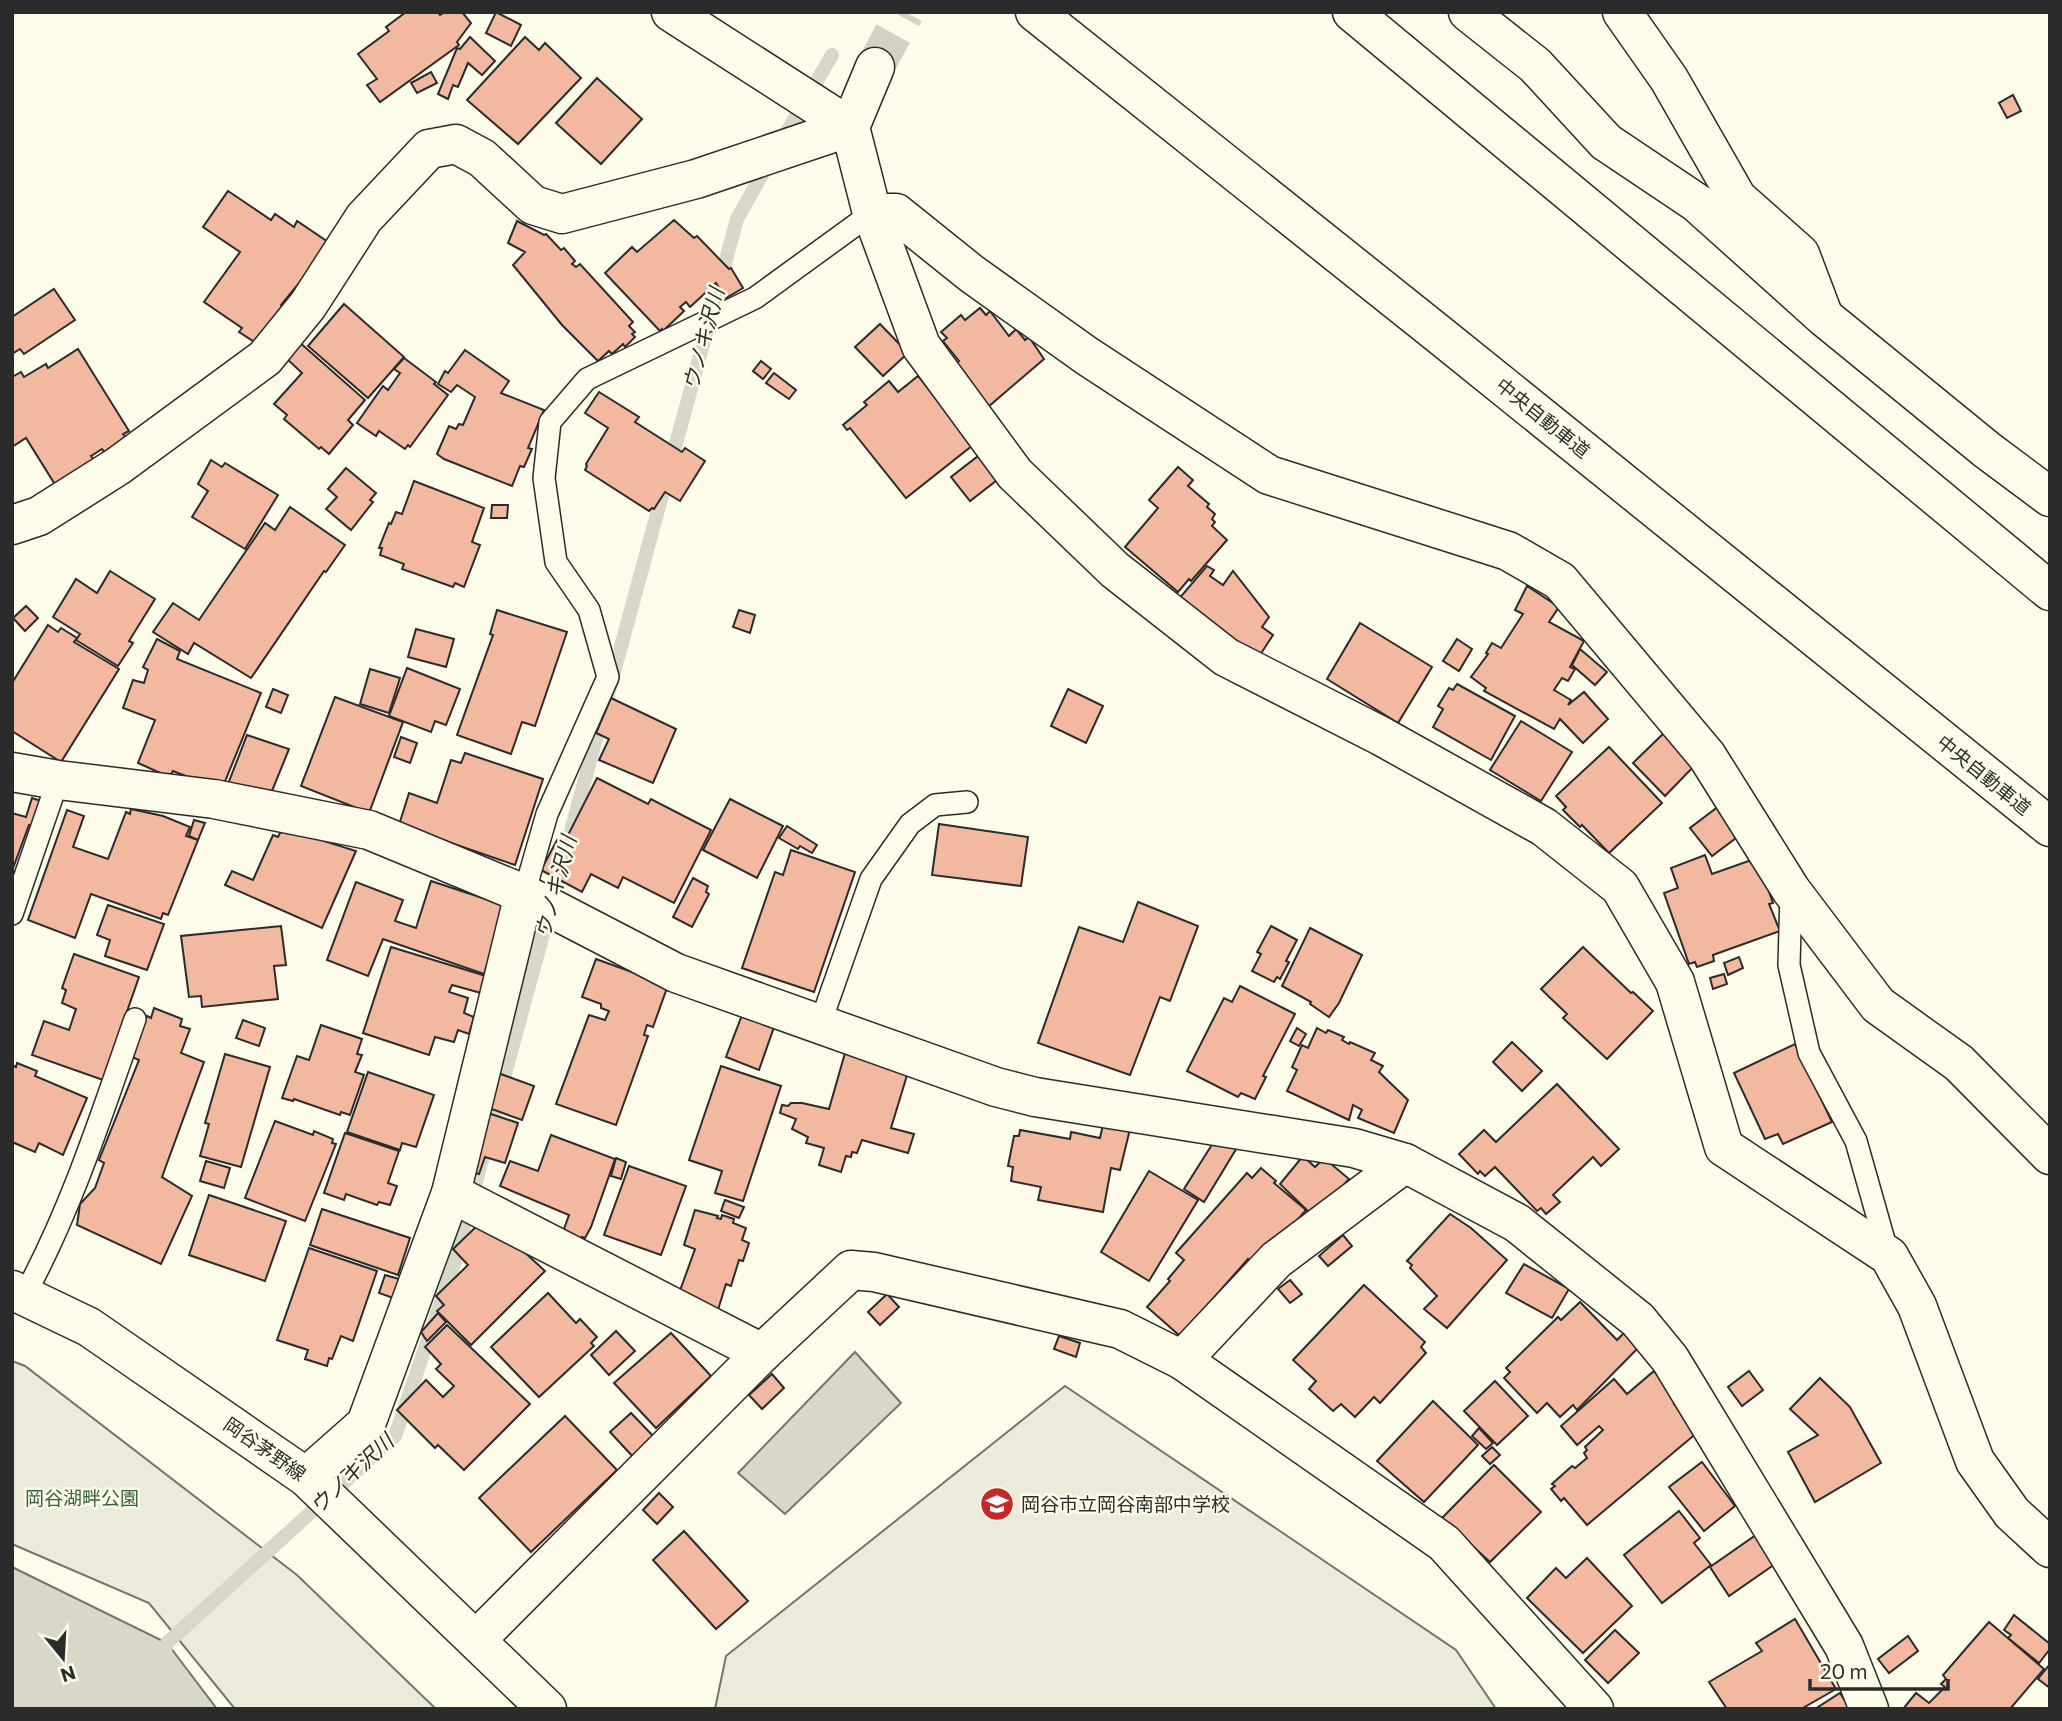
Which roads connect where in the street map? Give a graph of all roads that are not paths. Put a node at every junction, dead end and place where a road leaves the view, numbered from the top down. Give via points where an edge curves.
1 (671, 12) edge
2 (1035, 12) edge
3 (1352, 12) edge
4 (1468, 12) edge
5 (1622, 12) edge
6 (875, 67) tunnel mouth
7 (850, 127) junction
8 (872, 213) junction
9 (1824, 317) junction
10 (2050, 497) edge
11 (12, 525) edge
12 (2050, 591) edge
13 (12, 772) edge
14 (58, 780) junction
15 (967, 802) dead end
16 (2050, 827) edge
17 (1791, 890) junction
18 (524, 894) junction
19 (12, 914) edge
20 (135, 1019) dead end
21 (820, 1024) junction
22 (2050, 1155) edge
23 (1405, 1163) junction
24 (451, 1193) junction
25 (1889, 1256) junction
26 (18, 1293) edge
27 (762, 1353) junction
28 (1182, 1360) junction
29 (306, 1477) junction
30 (2050, 1548) edge
31 (477, 1639) junction
32 (547, 1709) edge
33 (1594, 1709) edge
34 (1869, 1709) edge

1 - 7 main road
2 - 16 main road, 中央自動車道
3 - 12 main road
4 - 9 main road via 1535,65 1606,142 1697,203
5 - 9 main road via 1669,79 1737,198 1800,254
6 - 7 main road
7 - 8 main road
7 - 11 main road via 696,179 562,214 533,205 482,158 456,144 429,149 364,218 308,305 265,358 117,466 39,516
8 - 17 main road via 897,213 1077,349 1269,475 1508,551 1560,580 1707,756
8 - 18 lane via 755,298 587,379 550,422 544,478 556,562 589,610 608,677 547,814
8 - 25 main road via 921,346 1015,474 1115,570 1226,657 1544,827 1620,887 1675,982 1724,1147
9 - 10 main road
13 - 14 main road
14 - 18 main road via 214,799 369,830
14 - 19 lane
15 - 21 lane via 935,805 918,817 871,879
17 - 22 main road via 1878,1005 1959,1063
17 - 25 lane via 1789,965 1809,1053 1856,1141
18 - 21 main road via 676,973
18 - 24 main road
20 - 26 lane via 75,1191 49,1251
21 - 23 main road via 1035,1097 1354,1148
23 - 28 main road via 1276,1260
23 - 34 main road via 1517,1223 1639,1320 1670,1359 1844,1646
24 - 27 main road
24 - 29 main road via 366,1423
25 - 30 main road via 1917,1306 1975,1461 2012,1513
26 - 29 main road, 岡谷茅野線 via 89,1327
27 - 28 main road via 851,1270 1121,1329
27 - 31 main road
28 - 33 main road via 1444,1543
29 - 31 main road, 岡谷茅野線
31 - 32 main road, 岡谷茅野線

